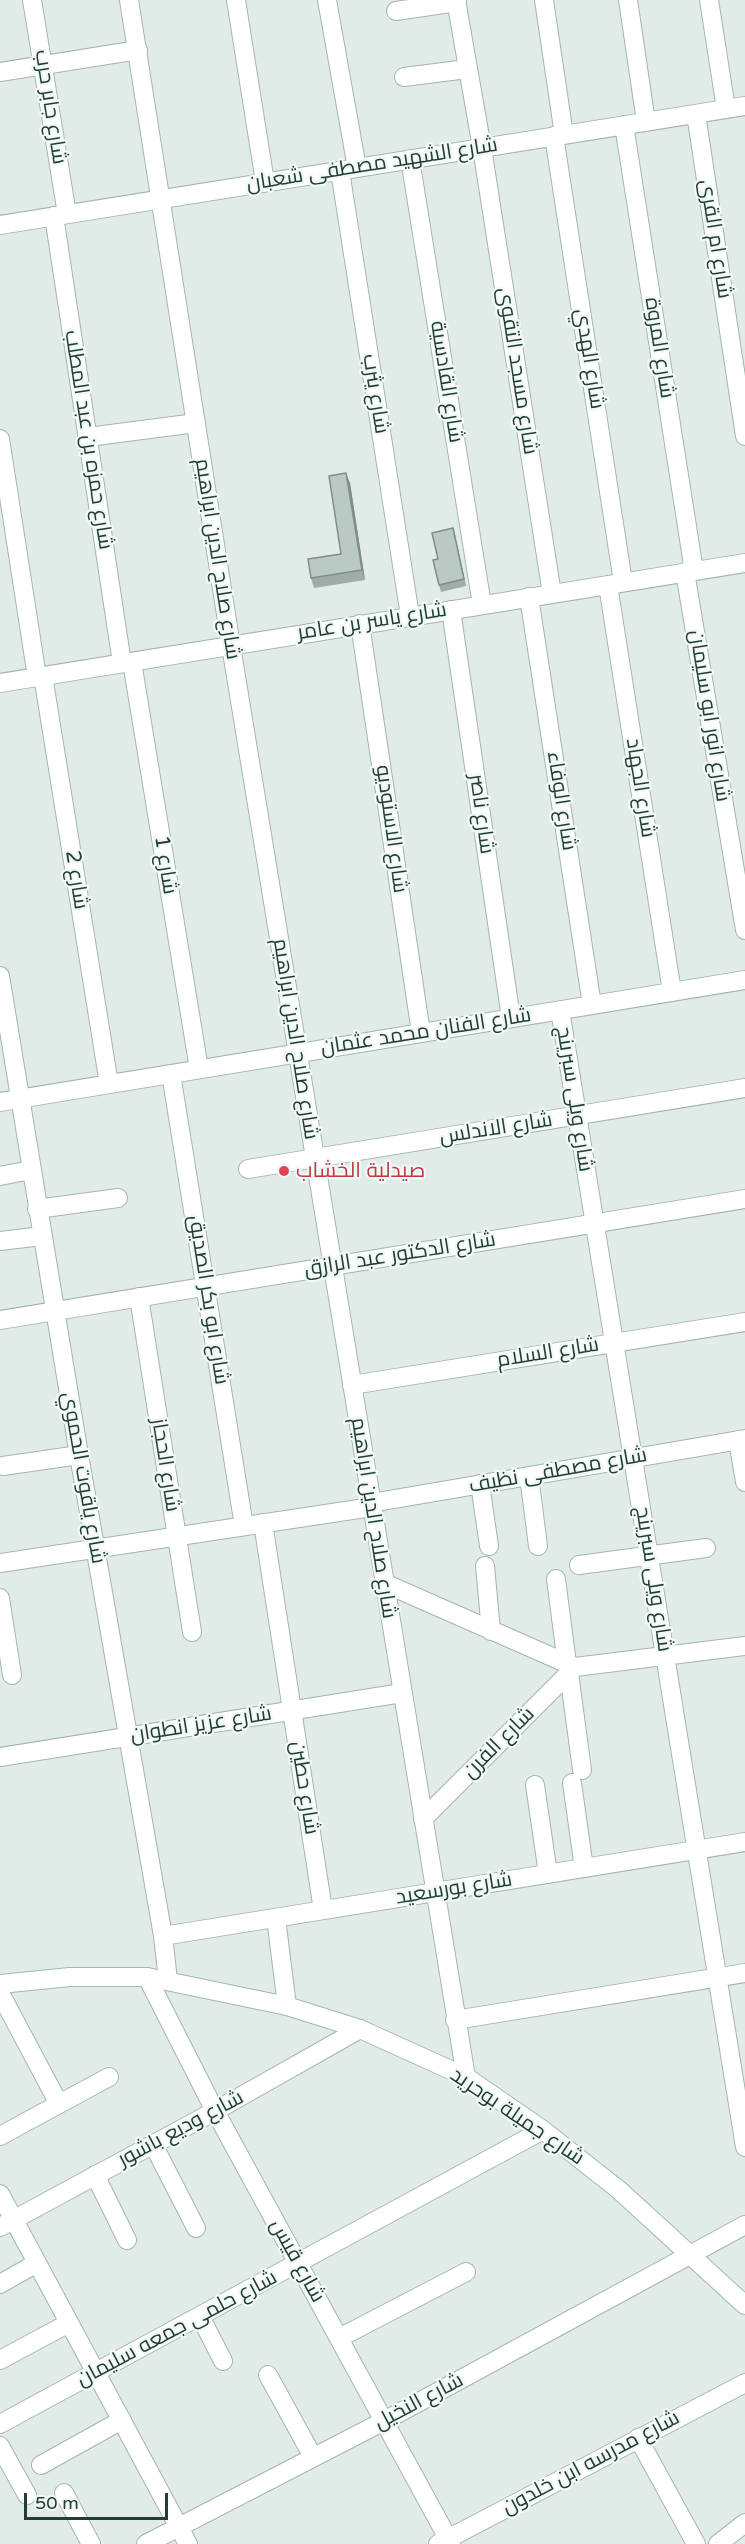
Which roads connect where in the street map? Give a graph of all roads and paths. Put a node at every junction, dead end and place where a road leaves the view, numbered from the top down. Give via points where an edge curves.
1 (32, 0) edge
2 (129, 0) edge
3 (236, 0) edge
4 (327, 0) edge
5 (544, 0) edge
6 (627, 0) edge
7 (709, 0) edge
8 (456, 1) edge
9 (396, 11) dead end
10 (138, 50) junction
11 (43, 65) junction
12 (467, 69) junction
13 (0, 72) edge
14 (404, 77) dead end
15 (745, 106) edge
16 (726, 109) junction
17 (696, 114) junction
18 (646, 122) junction
19 (624, 125) junction
20 (559, 136) junction
21 (482, 148) junction
22 (410, 159) junction
23 (348, 169) junction
24 (265, 182) junction
25 (161, 199) junction
26 (60, 215) junction
27 (0, 225) edge
28 (196, 423) junction
29 (745, 436) edge
30 (88, 437) junction
31 (0, 439) edge
32 (745, 563) edge
33 (690, 572) junction
34 (616, 584) junction
35 (552, 594) junction
36 (529, 597) junction
37 (482, 605) junction
38 (452, 609) junction
39 (410, 616) junction
40 (360, 624) junction
41 (231, 645) junction
42 (127, 662) junction
43 (40, 677) junction
44 (0, 683) edge
45 (745, 930) edge
46 (0, 976) edge
47 (745, 980) edge
48 (672, 992) junction
49 (592, 1005) junction
50 (560, 1010) junction
51 (511, 1018) junction
52 (421, 1033) junction
53 (297, 1053) junction
54 (199, 1069) junction
55 (171, 1074) junction
56 (109, 1084) junction
57 (745, 1088) edge
58 (20, 1098) junction
59 (0, 1102) edge
60 (577, 1116) junction
61 (314, 1158) junction
62 (248, 1169) dead end
63 (32, 1170) junction
64 (0, 1176) edge
65 (118, 1198) dead end
66 (745, 1199) edge
67 (38, 1209) junction
68 (594, 1223) junction
69 (42, 1236) junction
70 (0, 1241) edge
71 (332, 1266) junction
72 (206, 1286) junction
73 (139, 1297) junction
74 (55, 1311) junction
75 (0, 1320) edge
76 (745, 1322) edge
77 (614, 1342) junction
78 (352, 1384) junction
79 (742, 1440) edge
80 (79, 1455) junction
81 (633, 1458) junction
82 (3, 1466) dead end
83 (529, 1476) junction
84 (745, 1482) edge
85 (480, 1484) junction
86 (371, 1505) junction
87 (263, 1523) junction
88 (244, 1526) junction
89 (176, 1536) junction
90 (489, 1546) dead end
91 (538, 1546) dead end
92 (706, 1548) dead end
93 (95, 1549) junction
94 (649, 1556) junction
95 (0, 1563) edge
96 (485, 1566) dead end
97 (579, 1566) dead end
98 (556, 1579) dead end
99 (384, 1583) junction
100 (0, 1598) edge
101 (491, 1631) junction
102 (192, 1632) dead end
103 (745, 1646) edge
104 (665, 1656) junction
105 (570, 1668) junction
106 (12, 1675) dead end
107 (402, 1693) junction
108 (292, 1710) junction
109 (128, 1737) junction
110 (0, 1757) edge
111 (536, 1785) dead end
112 (423, 1819) junction
113 (745, 1842) edge
114 (697, 1850) junction
115 (584, 1868) junction
116 (548, 1874) junction
117 (435, 1892) junction
118 (323, 1910) junction
119 (276, 1918) junction
120 (163, 1936) junction
121 (745, 1973) edge
122 (147, 1977) junction
123 (718, 1977) junction
124 (168, 1980) junction
125 (0, 1984) edge
126 (0, 1994) edge
127 (286, 2006) junction
128 (456, 2020) junction
129 (360, 2029) junction
130 (109, 2077) dead end
131 (466, 2077) junction
132 (59, 2104) junction
133 (215, 2111) junction
134 (543, 2130) junction
135 (0, 2136) edge
136 (153, 2144) junction
137 (745, 2147) edge
138 (95, 2175) junction
139 (0, 2194) edge
140 (7, 2223) edge
141 (745, 2224) edge
142 (196, 2228) dead end
143 (127, 2240) dead end
144 (690, 2255) junction
145 (37, 2263) junction
146 (298, 2263) junction
147 (466, 2272) dead end
148 (0, 2284) edge
149 (745, 2305) edge
150 (200, 2316) junction
151 (69, 2323) junction
152 (339, 2338) junction
153 (0, 2360) edge
154 (223, 2361) dead end
155 (96, 2372) junction
156 (268, 2375) dead end
157 (745, 2384) edge
158 (122, 2420) junction
159 (384, 2421) junction
160 (0, 2424) edge
161 (638, 2438) junction
162 (0, 2446) edge
163 (312, 2457) junction
164 (41, 2465) dead end
165 (64, 2493) dead end
166 (27, 2495) dead end
167 (745, 2523) edge
168 (179, 2526) junction
169 (446, 2542) edge
170 (91, 2544) edge
171 (146, 2544) edge
172 (188, 2544) edge
173 (696, 2544) edge
174 (717, 2544) edge

1 - 11 street, شارع جابر حرب
2 - 10 street, شارع صلاح الدين ابراهيم
3 - 24 street
4 - 23 street, شارع يثرب
5 - 20 street, شارع الهدي
6 - 18 street
7 - 16 street
8 - 9 street
8 - 12 street, شارع مسجد التقوى
10 - 11 street
10 - 25 street, شارع صلاح الدين ابراهيم
11 - 13 street
11 - 26 street, شارع جابر حرب
12 - 14 street
12 - 21 street, شارع مسجد التقوى
15 - 16 street, شارع الشهيد مصطفى شعبان
16 - 17 street, شارع الشهيد مصطفى شعبان
17 - 18 street, شارع الشهيد مصطفى شعبان
17 - 29 street, شارع ام القرى
18 - 19 street, شارع الشهيد مصطفى شعبان
19 - 20 street, شارع الشهيد مصطفى شعبان
19 - 33 street, شارع المروة
20 - 21 street, شارع الشهيد مصطفى شعبان
20 - 34 street, شارع الهدي
21 - 22 street, شارع الشهيد مصطفى شعبان
21 - 35 street, شارع مسجد التقوى
22 - 23 street, شارع الشهيد مصطفى شعبان
22 - 37 street, شارع القادسية
23 - 24 street, شارع الشهيد مصطفى شعبان
23 - 39 street, شارع يثرب
24 - 25 street, شارع الشهيد مصطفى شعبان
25 - 26 street, شارع الشهيد مصطفى شعبان
25 - 28 street, شارع صلاح الدين ابراهيم
26 - 27 street, شارع الشهيد مصطفى شعبان
26 - 30 street, شارع حمزه بن عبد المطلب
28 - 30 street
28 - 41 street, شارع صلاح الدين ابراهيم
30 - 42 street, شارع حمزه بن عبد المطلب
31 - 43 street
32 - 33 street, شارع ياسر بن عامر
33 - 34 street, شارع ياسر بن عامر
33 - 45 street, شارع انور ابو سليمان
34 - 35 street, شارع ياسر بن عامر
34 - 48 street, شارع الجهاد
35 - 36 street, شارع ياسر بن عامر
36 - 37 street, شارع ياسر بن عامر
36 - 49 street, شارع الوفاء
37 - 38 street, شارع ياسر بن عامر
38 - 39 street, شارع ياسر بن عامر
38 - 51 street, شارع ناصر
39 - 40 street, شارع ياسر بن عامر
40 - 41 street, شارع ياسر بن عامر
40 - 52 street, شارع الاستوديو
41 - 42 street, شارع ياسر بن عامر
41 - 53 street, شارع صلاح الدين ابراهيم
42 - 43 street, شارع ياسر بن عامر
42 - 54 street, شارع 1
43 - 44 street, شارع ياسر بن عامر
43 - 56 street, شارع 2
46 - 58 street, شارع ياقوت الحموي
47 - 48 street, شارع الفنان محمد عثمان
48 - 49 street, شارع الفنان محمد عثمان
49 - 50 street, شارع الفنان محمد عثمان
50 - 51 street, شارع الفنان محمد عثمان
50 - 60 street, شارع ويلى سبرينج
51 - 52 street, شارع الفنان محمد عثمان
52 - 53 street, شارع الفنان محمد عثمان
53 - 54 street, شارع الفنان محمد عثمان
53 - 61 street, شارع صلاح الدين ابراهيم
54 - 55 street, شارع الفنان محمد عثمان
55 - 56 street, شارع الفنان محمد عثمان
55 - 72 street, شارع ابو بكر الصديق
56 - 58 street, شارع الفنان محمد عثمان
57 - 60 street, شارع الاندلس
58 - 59 street, شارع الفنان محمد عثمان
58 - 63 street, شارع ياقوت الحموي
60 - 61 street, شارع الاندلس
60 - 68 street, شارع ويلى سبرينج
61 - 62 street, شارع الاندلس
61 - 71 street, شارع صلاح الدين ابراهيم
63 - 64 street
63 - 67 street, شارع ياقوت الحموي
65 - 67 street
66 - 68 street, شارع الدكتور عبد الرازق
67 - 69 street, شارع ياقوت الحموي
68 - 71 street, شارع الدكتور عبد الرازق
68 - 77 street, شارع ويلى سبرينج
69 - 70 street
69 - 74 street, شارع ياقوت الحموي
71 - 72 street, شارع الدكتور عبد الرازق
71 - 78 street, شارع صلاح الدين ابراهيم
72 - 73 street, شارع الدكتور عبد الرازق
72 - 88 street, شارع ابو بكر الصديق
73 - 74 street, شارع الدكتور عبد الرازق
73 - 89 street, شارع الحجاز
74 - 75 street, شارع الدكتور عبد الرازق
74 - 80 street, شارع ياقوت الحموي
76 - 77 street, شارع السلام
77 - 78 street, شارع السلام
77 - 81 street, شارع ويلى سبرينج
78 - 86 street, شارع صلاح الدين ابراهيم
79 - 81 street, شارع مصطفى نظيف
79 - 84 street
80 - 82 street
80 - 93 street, شارع ياقوت الحموي
81 - 83 street, شارع مصطفى نظيف
81 - 94 street, شارع ويلى سبرينج
83 - 85 street, شارع مصطفى نظيف
83 - 91 street
85 - 86 street, شارع مصطفى نظيف
85 - 90 street
86 - 87 street, شارع مصطفى نظيف
86 - 99 street, شارع صلاح الدين ابراهيم
87 - 88 street, شارع مصطفى نظيف
87 - 108 street, شارع حطين
88 - 89 street, شارع مصطفى نظيف
89 - 93 street, شارع مصطفى نظيف
89 - 102 street, شارع الحجاز
92 - 94 street
93 - 95 street, شارع مصطفى نظيف
93 - 109 street, شارع ياقوت الحموي
94 - 97 street
94 - 104 street, شارع ويلى سبرينج
96 - 101 street
98 - 105 street
99 - 101 street
99 - 107 street, شارع صلاح الدين ابراهيم
100 - 106 street
101 - 105 street
103 - 104 street
104 - 105 street
104 - 114 street, شارع ويلى سبرينج
105 - 112 street, شارع الفرن
105 - 115 street
107 - 108 street, شارع عزيز انطوان
107 - 112 street, شارع صلاح الدين ابراهيم
108 - 109 street, شارع عزيز انطوان
108 - 118 street, شارع حطين
109 - 110 street, شارع عزيز انطوان
109 - 120 street, شارع ياقوت الحموي
111 - 116 street
112 - 117 street, شارع صلاح الدين ابراهيم
113 - 114 street, شارع بورسعيد
114 - 115 street, شارع بورسعيد
114 - 123 street, شارع ويلى سبرينج
115 - 116 street, شارع بورسعيد
116 - 117 street, شارع بورسعيد
117 - 118 street, شارع بورسعيد
117 - 128 street, شارع صلاح الدين ابراهيم
118 - 119 street, شارع بورسعيد
119 - 120 street, شارع بورسعيد
119 - 127 street
120 - 124 street, شارع ياقوت الحموي
121 - 123 street
122 - 124 street, شارع جميلة بوحريد
122 - 125 street, شارع جميلة بوحريد via 70,1977
122 - 133 street, شارع قيس
123 - 128 street
123 - 137 street, شارع ويلى سبرينج
124 - 127 street, شارع جميلة بوحريد
126 - 132 street
127 - 129 street, شارع جميلة بوحريد
128 - 131 street, شارع صلاح الدين ابراهيم
129 - 131 street, شارع جميلة بوحريد
129 - 133 street, شارع وديع باشور
130 - 132 street
131 - 134 street, شارع جميلة بوحريد
132 - 135 street
133 - 136 street, شارع وديع باشور
133 - 146 street, شارع قيس
134 - 144 street, شارع جميلة بوحريد via 619,2190
134 - 146 street, شارع حلمى جمعه سليمان
136 - 138 street, شارع وديع باشور
136 - 142 street
138 - 140 street, شارع وديع باشور
138 - 143 street
139 - 140 street
140 - 145 street
141 - 144 street, شارع النخيل
144 - 149 street, شارع جميلة بوحريد
144 - 159 street, شارع النخيل
145 - 148 street
145 - 151 street
146 - 150 street, شارع حلمى جمعه سليمان
146 - 152 street, شارع قيس
147 - 152 street
150 - 154 street
150 - 155 street, شارع حلمى جمعه سليمان
151 - 153 street
151 - 155 street
152 - 159 street, شارع قيس
155 - 158 street
155 - 160 street, شارع حلمى جمعه سليمان
156 - 163 street
157 - 161 street, شارع مدرسه ابن خلدون
158 - 164 street
158 - 168 street
159 - 163 street, شارع النخيل
159 - 169 street, شارع قيس
161 - 169 street, شارع مدرسه ابن خلدون
161 - 173 street
162 - 166 street
163 - 168 street, شارع النخيل
165 - 170 street
167 - 174 street
168 - 171 street, شارع النخيل
168 - 172 street

